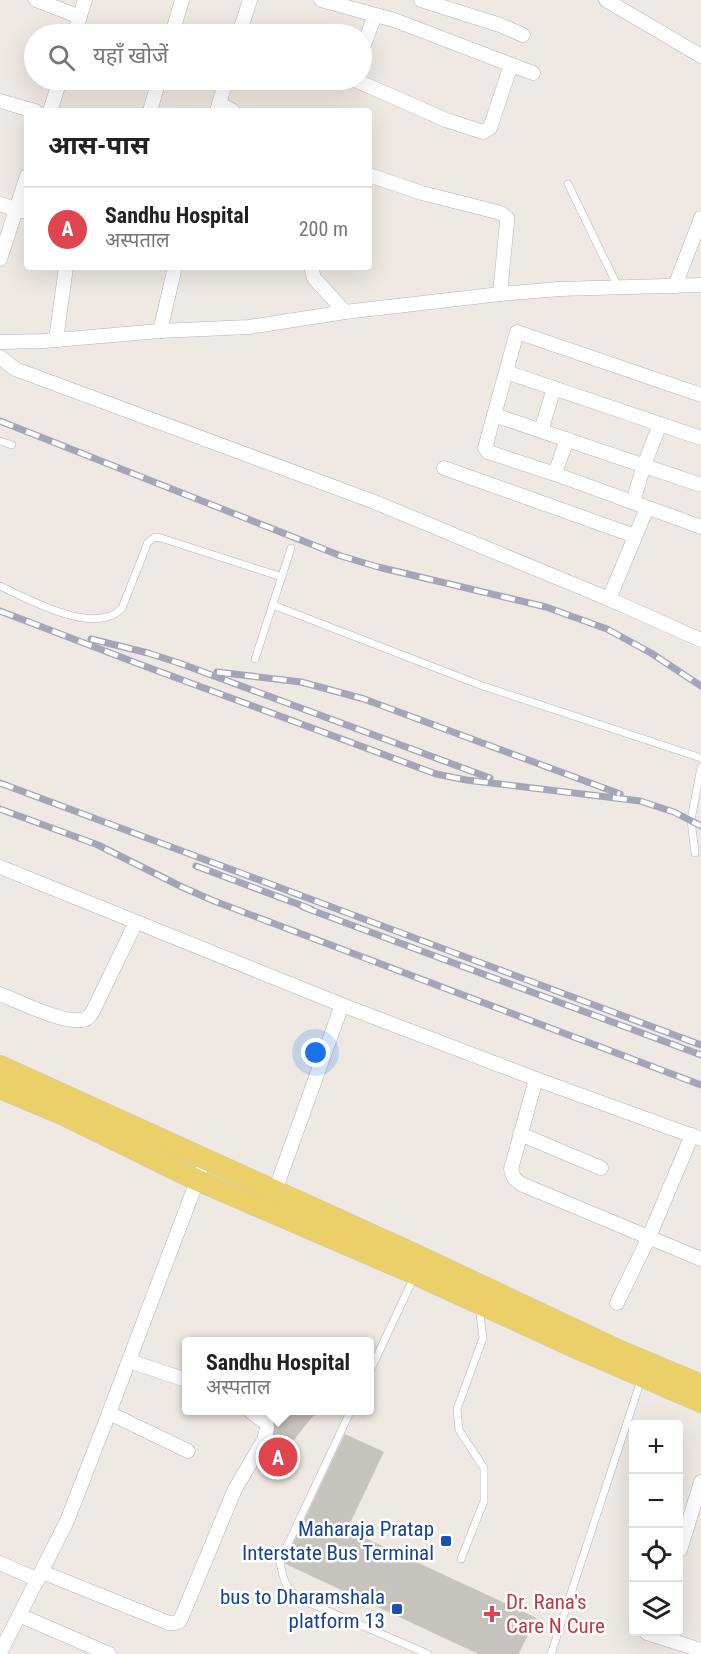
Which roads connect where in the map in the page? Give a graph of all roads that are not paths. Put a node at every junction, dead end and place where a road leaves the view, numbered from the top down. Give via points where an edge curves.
1 (36, 0) edge
2 (86, 0) edge
3 (182, 0) edge
4 (250, 0) edge
5 (321, 0) edge
6 (421, 0) edge
7 (606, 0) edge
8 (375, 15) junction
9 (80, 17) junction
10 (78, 24) edge
11 (175, 24) edge
12 (242, 24) edge
13 (372, 24) edge
14 (523, 35) dead end
15 (701, 56) edge
16 (511, 65) junction
17 (533, 73) dead end
18 (372, 87) edge
19 (57, 90) edge
20 (156, 90) edge
21 (223, 90) edge
22 (0, 101) edge
23 (218, 107) edge
24 (24, 108) edge
25 (51, 108) edge
26 (151, 108) edge
27 (372, 176) edge
28 (568, 184) dead end
29 (24, 193) edge
30 (0, 204) edge
31 (21, 210) edge
32 (701, 218) edge
33 (3, 240) edge
34 (0, 259) edge
35 (66, 270) edge
36 (175, 270) edge
37 (312, 270) edge
38 (701, 285) edge
39 (675, 286) junction
40 (618, 287) junction
41 (500, 294) junction
42 (345, 312) junction
43 (160, 332) junction
44 (56, 340) junction
45 (0, 342) edge
46 (0, 357) edge
47 (506, 372) junction
48 (554, 388) junction
49 (701, 395) edge
50 (494, 415) junction
51 (660, 424) junction
52 (541, 430) junction
53 (701, 438) edge
54 (567, 439) junction
55 (0, 441) edge
56 (12, 445) dead end
57 (644, 465) junction
58 (444, 468) dead end
59 (555, 474) junction
60 (701, 485) edge
61 (633, 502) junction
62 (647, 508) junction
63 (701, 527) edge
64 (635, 536) junction
65 (291, 548) dead end
66 (282, 577) junction
67 (0, 586) edge
68 (609, 599) junction
69 (273, 605) junction
70 (701, 640) edge
71 (255, 659) dead end
72 (701, 758) edge
73 (701, 767) edge
74 (695, 853) dead end
75 (0, 867) edge
76 (136, 922) junction
77 (0, 994) edge
78 (342, 1005) junction
79 (0, 1066) edge
80 (536, 1079) junction
81 (0, 1088) edge
82 (520, 1134) junction
83 (697, 1137) edge
84 (206, 1159) junction
85 (601, 1168) dead end
86 (197, 1180) junction
87 (275, 1191) junction
88 (649, 1237) junction
89 (701, 1259) edge
90 (419, 1266) junction
91 (481, 1295) junction
92 (617, 1303) dead end
93 (374, 1360) edge
94 (129, 1361) junction
95 (644, 1370) junction
96 (182, 1379) edge
97 (701, 1385) edge
98 (701, 1402) edge
99 (110, 1413) junction
100 (256, 1415) edge
101 (349, 1415) edge
102 (188, 1450) dead end
103 (701, 1482) edge
104 (683, 1540) edge
105 (461, 1558) dead end
106 (0, 1563) edge
107 (40, 1576) junction
108 (20, 1615) junction
109 (657, 1636) edge
110 (1, 1650) edge
111 (701, 1650) edge
112 (109, 1654) edge
113 (429, 1654) edge
114 (550, 1654) edge

1 - 9 street
2 - 9 street
3 - 11 street
4 - 12 street
5 - 8 street
6 - 14 street
7 - 15 street
8 - 13 street
8 - 16 street
9 - 10 street
16 - 17 street
16 - 18 street via 486,132 446,120
19 - 25 street
20 - 26 street
21 - 23 street
22 - 24 street
27 - 41 street via 505,215
28 - 40 lane
29 - 31 street
30 - 31 street
31 - 33 street
32 - 39 street
33 - 34 street
35 - 44 street
36 - 43 street
37 - 42 street via 314,278
38 - 39 street
39 - 40 street
40 - 41 street
41 - 42 street
42 - 43 street via 249,327
43 - 44 street
44 - 45 street
46 - 68 street via 15,369 372,501
47 - 48 street
47 - 49 street via 518,332
47 - 50 street
48 - 51 street
48 - 52 street
50 - 52 street
50 - 59 street via 485,448 488,452
51 - 53 street
51 - 57 street
52 - 54 street
54 - 57 street
54 - 59 street
55 - 56 lane
57 - 60 street
57 - 61 street
58 - 64 street
59 - 61 street
61 - 62 street
62 - 63 street
62 - 64 street
64 - 68 street
65 - 66 lane
66 - 67 lane via 155,537 148,542 122,608 108,618 65,615
66 - 69 lane
68 - 70 street
69 - 71 lane
69 - 72 lane via 480,685
73 - 74 lane via 690,820
75 - 76 street
76 - 77 street via 89,1017 60,1017
76 - 78 street
78 - 80 street
78 - 87 street
79 - 84 main road
80 - 82 street
80 - 83 street
81 - 86 main road
82 - 85 street
82 - 88 street via 511,1169 521,1184
83 - 88 street
84 - 86 street
84 - 87 main road
86 - 90 main road
86 - 94 street
87 - 90 main road
88 - 89 street
88 - 92 street
90 - 91 main road
90 - 93 lane
91 - 95 main road via 573,1347
91 - 105 lane via 483,1338 457,1409 459,1430 484,1468 484,1500
94 - 96 street
94 - 99 street
95 - 97 main road
95 - 98 main road
95 - 114 lane
99 - 102 street
99 - 107 street via 67,1521
100 - 107 street via 266,1422 264,1440 235,1489 180,1621 169,1623
101 - 113 lane via 280,1561 282,1577 300,1599
103 - 104 street
106 - 107 street
107 - 108 street
108 - 110 street
108 - 112 street
109 - 111 street

